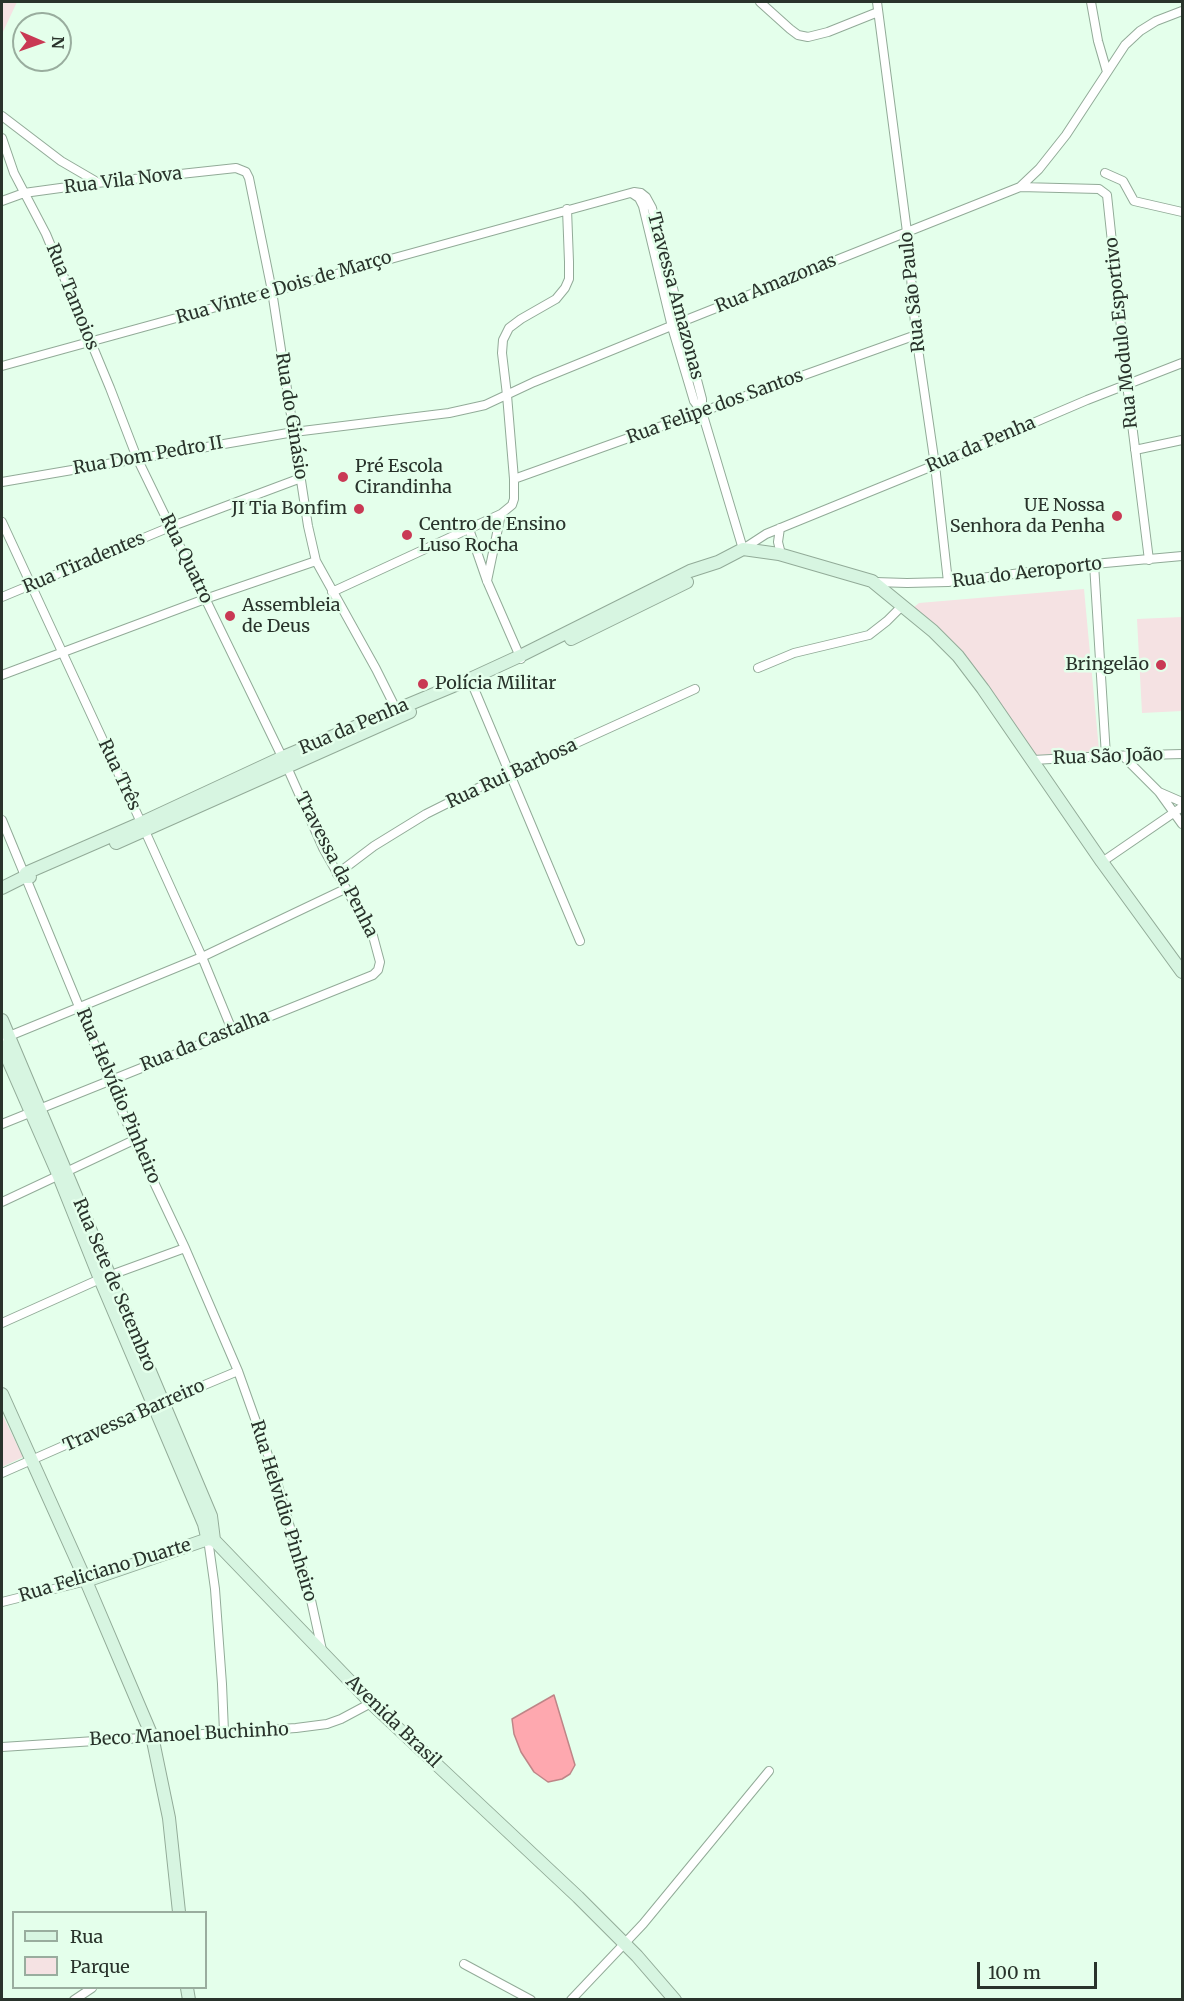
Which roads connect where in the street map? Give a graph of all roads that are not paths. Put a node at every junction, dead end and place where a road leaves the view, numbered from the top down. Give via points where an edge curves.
1 (760, 2) edge
2 (877, 2) edge
3 (1091, 2) edge
4 (1182, 11) edge
5 (878, 12) junction
6 (1107, 72) junction
7 (2, 116) edge
8 (2, 138) edge
9 (244, 170) joint
10 (1105, 173) dead end
11 (94, 183) junction
12 (1020, 187) junction
13 (24, 194) junction
14 (635, 194) junction
15 (2, 201) edge
16 (567, 209) junction
17 (1182, 212) edge
18 (907, 232) junction
19 (272, 291) junction
20 (681, 322) junction
21 (672, 327) junction
22 (916, 335) junction
23 (91, 342) junction
24 (1182, 363) edge
25 (2, 366) edge
26 (1127, 384) junction
27 (507, 395) junction
28 (702, 412) junction
29 (294, 432) junction
30 (1182, 440) edge
31 (1135, 450) junction
32 (137, 458) junction
33 (935, 465) junction
34 (301, 477) junction
35 (514, 479) junction
36 (2, 482) edge
37 (501, 514) junction
38 (2, 522) edge
39 (170, 527) junction
40 (780, 528) junction
41 (469, 529) junction
42 (743, 549) junction
43 (781, 554) junction
44 (1182, 556) edge
45 (1149, 560) junction
46 (316, 561) junction
47 (1094, 564) junction
48 (487, 581) junction
49 (872, 581) junction
50 (948, 582) junction
51 (31, 585) junction
52 (332, 592) junction
53 (2, 597) edge
54 (205, 599) junction
55 (903, 605) junction
56 (61, 652) junction
57 (521, 659) junction
58 (758, 668) dead end
59 (2, 675) edge
60 (471, 682) junction
61 (695, 689) dead end
62 (398, 713) junction
63 (1182, 754) edge
64 (1106, 756) junction
65 (1123, 756) junction
66 (1033, 760) junction
67 (285, 762) junction
68 (510, 773) junction
69 (1159, 792) junction
70 (1182, 802) edge
71 (1182, 807) edge
72 (1174, 813) junction
73 (2, 820) edge
74 (1182, 824) edge
75 (143, 827) junction
76 (1102, 862) junction
77 (337, 874) junction
78 (24, 878) junction
79 (2, 888) edge
80 (345, 889) junction
81 (580, 941) dead end
82 (202, 957) junction
83 (1182, 971) edge
84 (376, 973) joint
85 (80, 1007) junction
86 (2, 1020) edge
87 (232, 1030) junction
88 (4, 1040) edge
89 (111, 1080) junction
90 (34, 1110) junction
91 (2, 1124) edge
92 (134, 1140) junction
93 (62, 1172) junction
94 (2, 1202) edge
95 (185, 1248) junction
96 (104, 1278) junction
97 (2, 1323) edge
98 (238, 1371) junction
99 (2, 1394) edge
100 (158, 1404) junction
101 (31, 1461) junction
102 (2, 1473) edge
103 (211, 1539) junction
104 (86, 1581) junction
105 (2, 1602) edge
106 (323, 1653) junction
107 (371, 1703) junction
108 (224, 1732) junction
109 (152, 1736) junction
110 (2, 1747) edge
111 (769, 1771) dead end
112 (179, 1911) edge
113 (624, 1942) junction
114 (464, 1964) dead end
115 (90, 1989) edge
116 (74, 2000) edge
117 (531, 2000) edge
118 (571, 2000) edge
119 (675, 2000) edge

1 - 5 street via 790,29 808,37
2 - 5 street, Rua São Paulo
3 - 6 street
4 - 6 street, Rua Amazonas via 1140,31
5 - 18 street, Rua São Paulo
6 - 12 street, Rua Amazonas via 1052,153
7 - 11 street
8 - 13 street, Rua Tamoios
9 - 11 street, Rua Vila Nova
9 - 19 street, Rua do Ginásio via 249,178
10 - 17 street via 1123,181 1134,201
11 - 13 street, Rua Vila Nova
12 - 18 street, Rua Amazonas
12 - 26 street, Rua Modulo Esportivo via 1099,189 1107,195
13 - 15 street, Rua Vila Nova
13 - 23 street, Rua Tamoios via 46,234
14 - 16 street, Travessa Amazonas
14 - 20 street, Travessa Amazonas via 646,197 652,208
14 - 21 street, Travessa Amazonas via 646,215
16 - 19 street, Rua Vinte e Dois de Março
16 - 27 street via 568,279 556,299 509,328 502,353
18 - 20 street, Rua Amazonas
18 - 22 street, Rua São Paulo
19 - 23 street, Rua Vinte e Dois de Março
19 - 29 street, Rua do Ginásio
20 - 21 street, Rua Amazonas
20 - 28 street, Travessa Amazonas
21 - 27 street, Rua Amazonas
21 - 28 street, Travessa Amazonas via 694,401
22 - 28 street, Rua Felipe dos Santos
22 - 33 street, Rua São Paulo
23 - 25 street, Rua Vinte e Dois de Março
23 - 32 street, Rua Tamoios
24 - 26 street, Rua da Penha
26 - 31 street, Rua Modulo Esportivo
26 - 33 street, Rua da Penha
27 - 29 street, Rua Amazonas via 469,410
27 - 35 street
28 - 35 street, Rua Felipe dos Santos
28 - 42 street, Travessa Amazonas
29 - 32 street, Rua Dom Pedro II
29 - 34 street, Rua do Ginásio
30 - 31 street
31 - 45 street, Rua Modulo Esportivo
32 - 36 street, Rua Dom Pedro II
32 - 39 street, Rua Quatro
33 - 40 street, Rua da Penha
33 - 50 street, Rua São Paulo
34 - 39 street, Rua Tiradentes
34 - 46 street, Rua do Ginásio
35 - 37 street via 512,505
37 - 41 street
37 - 48 street
38 - 51 street, Rua Três
39 - 51 street, Rua Tiradentes
39 - 54 street, Rua Quatro
40 - 42 street, Rua da Penha
40 - 43 street
41 - 48 street
41 - 52 street
42 - 43 street
42 - 57 street, Rua da Penha via 657,597
43 - 49 street
44 - 45 street, Rua do Aeroporto
45 - 47 street, Rua do Aeroporto
46 - 52 street, Rua do Ginásio
46 - 54 street
47 - 50 street, Rua do Aeroporto
47 - 64 street
48 - 57 street
49 - 50 street, Rua do Aeroporto
49 - 55 street
51 - 53 street, Rua Tiradentes
51 - 56 street, Rua Três
52 - 62 street, Rua do Ginásio
54 - 56 street
54 - 67 street, Rua Quatro
55 - 58 street via 869,634 794,653
55 - 66 street via 958,656
56 - 59 street
56 - 75 street, Rua Três
57 - 60 street, Rua da Penha
60 - 62 street, Rua da Penha
60 - 68 street
61 - 68 street, Rua Rui Barbosa
62 - 67 street, Rua da Penha
63 - 65 street, Rua São João
64 - 65 street, Rua São João
64 - 66 street, Rua São João
65 - 69 street
66 - 76 street
67 - 75 street, Rua da Penha
67 - 77 street, Travessa da Penha
68 - 77 street, Rua Rui Barbosa via 407,825
68 - 81 street
69 - 70 street
69 - 72 street
71 - 72 street
72 - 74 street
72 - 76 street
73 - 78 street, Rua Helvídio Pinheiro
75 - 78 street, Rua da Penha
75 - 82 street, Rua Três
76 - 83 street
77 - 80 street, Travessa da Penha
78 - 79 street, Rua da Penha
78 - 85 street, Rua Helvídio Pinheiro
80 - 82 street
80 - 84 street, Travessa da Penha via 373,936 380,962
82 - 85 street
82 - 87 street, Rua Três
84 - 87 street, Rua da Castalha
85 - 88 street
85 - 89 street, Rua Helvídio Pinheiro
86 - 88 street, Rua Sete de Setembro
87 - 89 street, Rua da Castalha
88 - 90 street, Rua Sete de Setembro
89 - 90 street, Rua da Castalha
89 - 92 street, Rua Helvídio Pinheiro
90 - 91 street, Rua da Castalha
90 - 93 street, Rua Sete de Setembro
92 - 93 street
92 - 95 street, Rua Helvídio Pinheiro
93 - 94 street
93 - 96 street, Rua Sete de Setembro
95 - 96 street
95 - 98 street, Rua Helvídio Pinheiro
96 - 97 street
96 - 100 street, Rua Sete de Setembro
98 - 100 street, Travessa Barreiro
98 - 106 street, Rua Helvidio Pinheiro via 274,1472
99 - 101 street
100 - 101 street, Travessa Barreiro
100 - 103 street, Rua Sete de Setembro
101 - 102 street, Travessa Barreiro
101 - 104 street
103 - 104 street, Rua Feliciano Duarte
103 - 106 street, Avenida Brasil
103 - 108 street, Rua Sete de Setembro
104 - 105 street, Rua Feliciano Duarte
104 - 109 street
106 - 107 street, Avenida Brasil
107 - 108 street, Beco Manoel Buchinho via 327,1724
107 - 113 street, Avenida Brasil
108 - 109 street, Beco Manoel Buchinho
109 - 110 street, Beco Manoel Buchinho
109 - 112 street via 169,1818
111 - 113 street
113 - 118 street
113 - 119 street, Avenida Brasil
114 - 117 street
115 - 116 street

